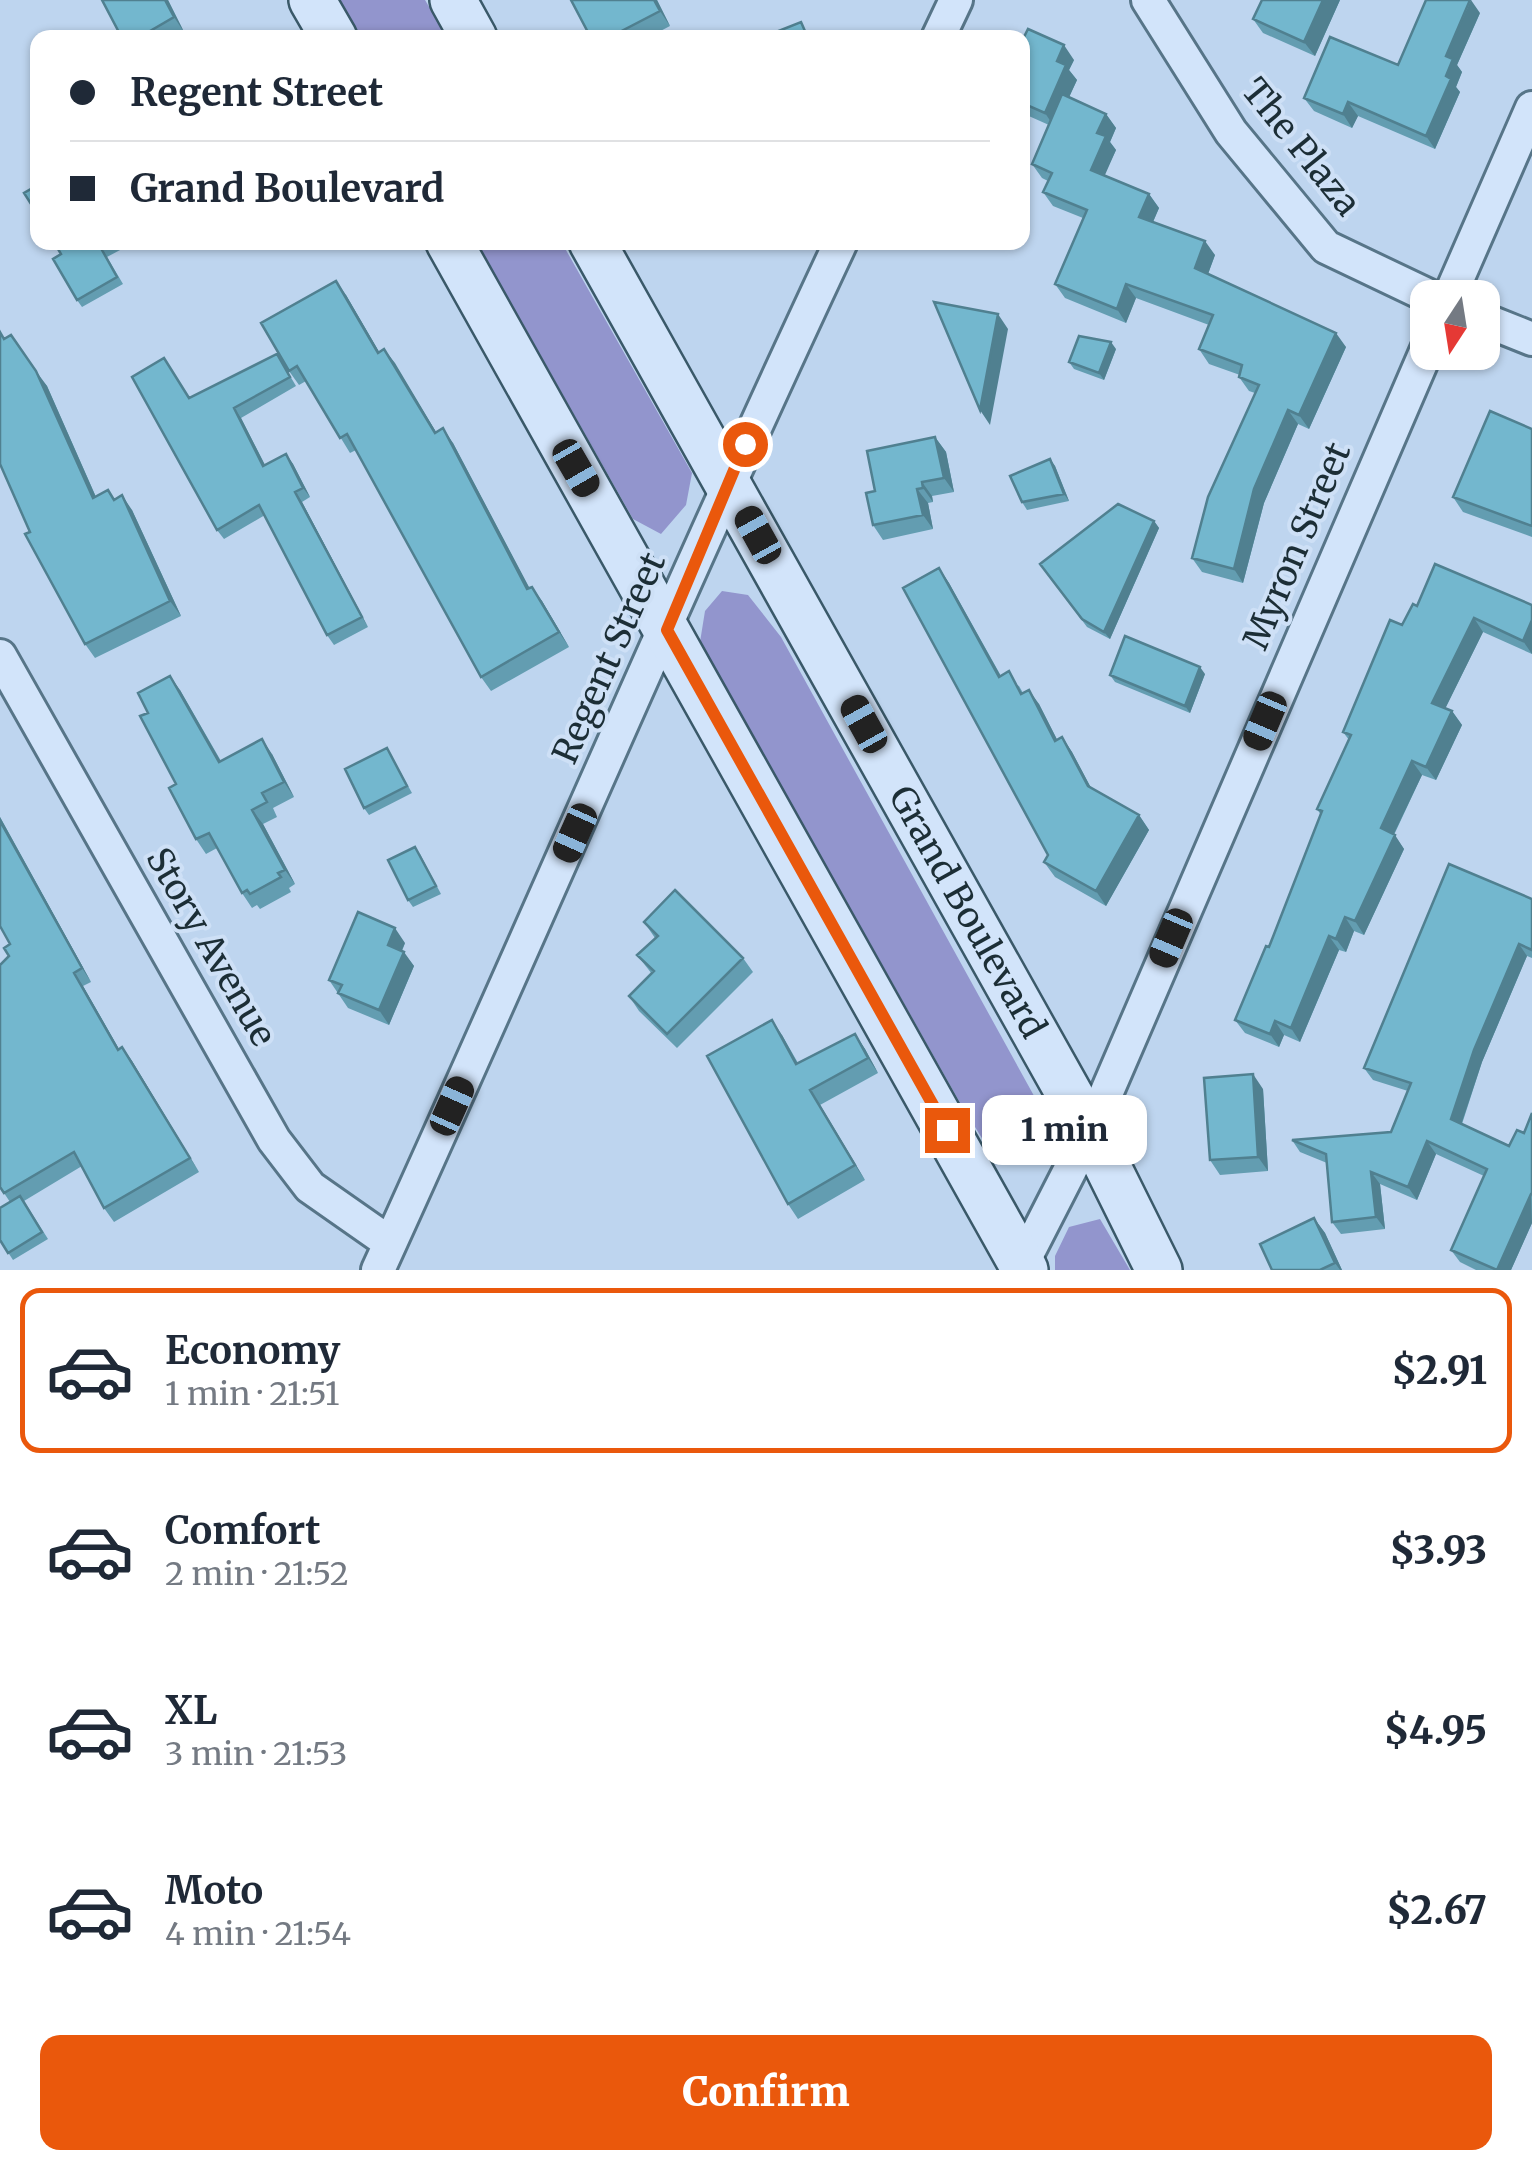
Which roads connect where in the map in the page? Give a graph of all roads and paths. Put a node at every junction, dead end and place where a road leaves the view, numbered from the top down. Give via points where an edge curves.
1 (312, 0) edge
2 (453, 0) edge
3 (956, 0) edge
4 (1148, 0) edge
5 (329, 30) edge
6 (470, 30) edge
7 (942, 30) edge
8 (1532, 108) edge
9 (453, 250) edge
10 (597, 250) edge
11 (837, 250) edge
12 (1457, 280) edge
13 (1410, 287) edge
14 (1500, 326) edge
15 (1532, 339) edge
16 (1418, 370) edge
17 (728, 480) junction
18 (667, 630) junction
19 (0, 656) edge
20 (1090, 1132) junction
21 (384, 1257) edge
22 (1022, 1268) edge
23 (1159, 1270) edge

1 - 5 street
2 - 6 street
3 - 7 street
4 - 13 street, The Plaza via 1231,132 1326,247
8 - 12 street
9 - 18 street
10 - 17 street, Grand Boulevard
11 - 17 street, Regent Street
14 - 15 street
16 - 20 street, Myron Street
17 - 18 street, Regent Street
17 - 20 street, Grand Boulevard
18 - 21 street, Regent Street
18 - 22 street
19 - 21 street, Story Avenue via 274,1140 310,1187
20 - 22 street, Myron Street
20 - 23 street, Grand Boulevard

